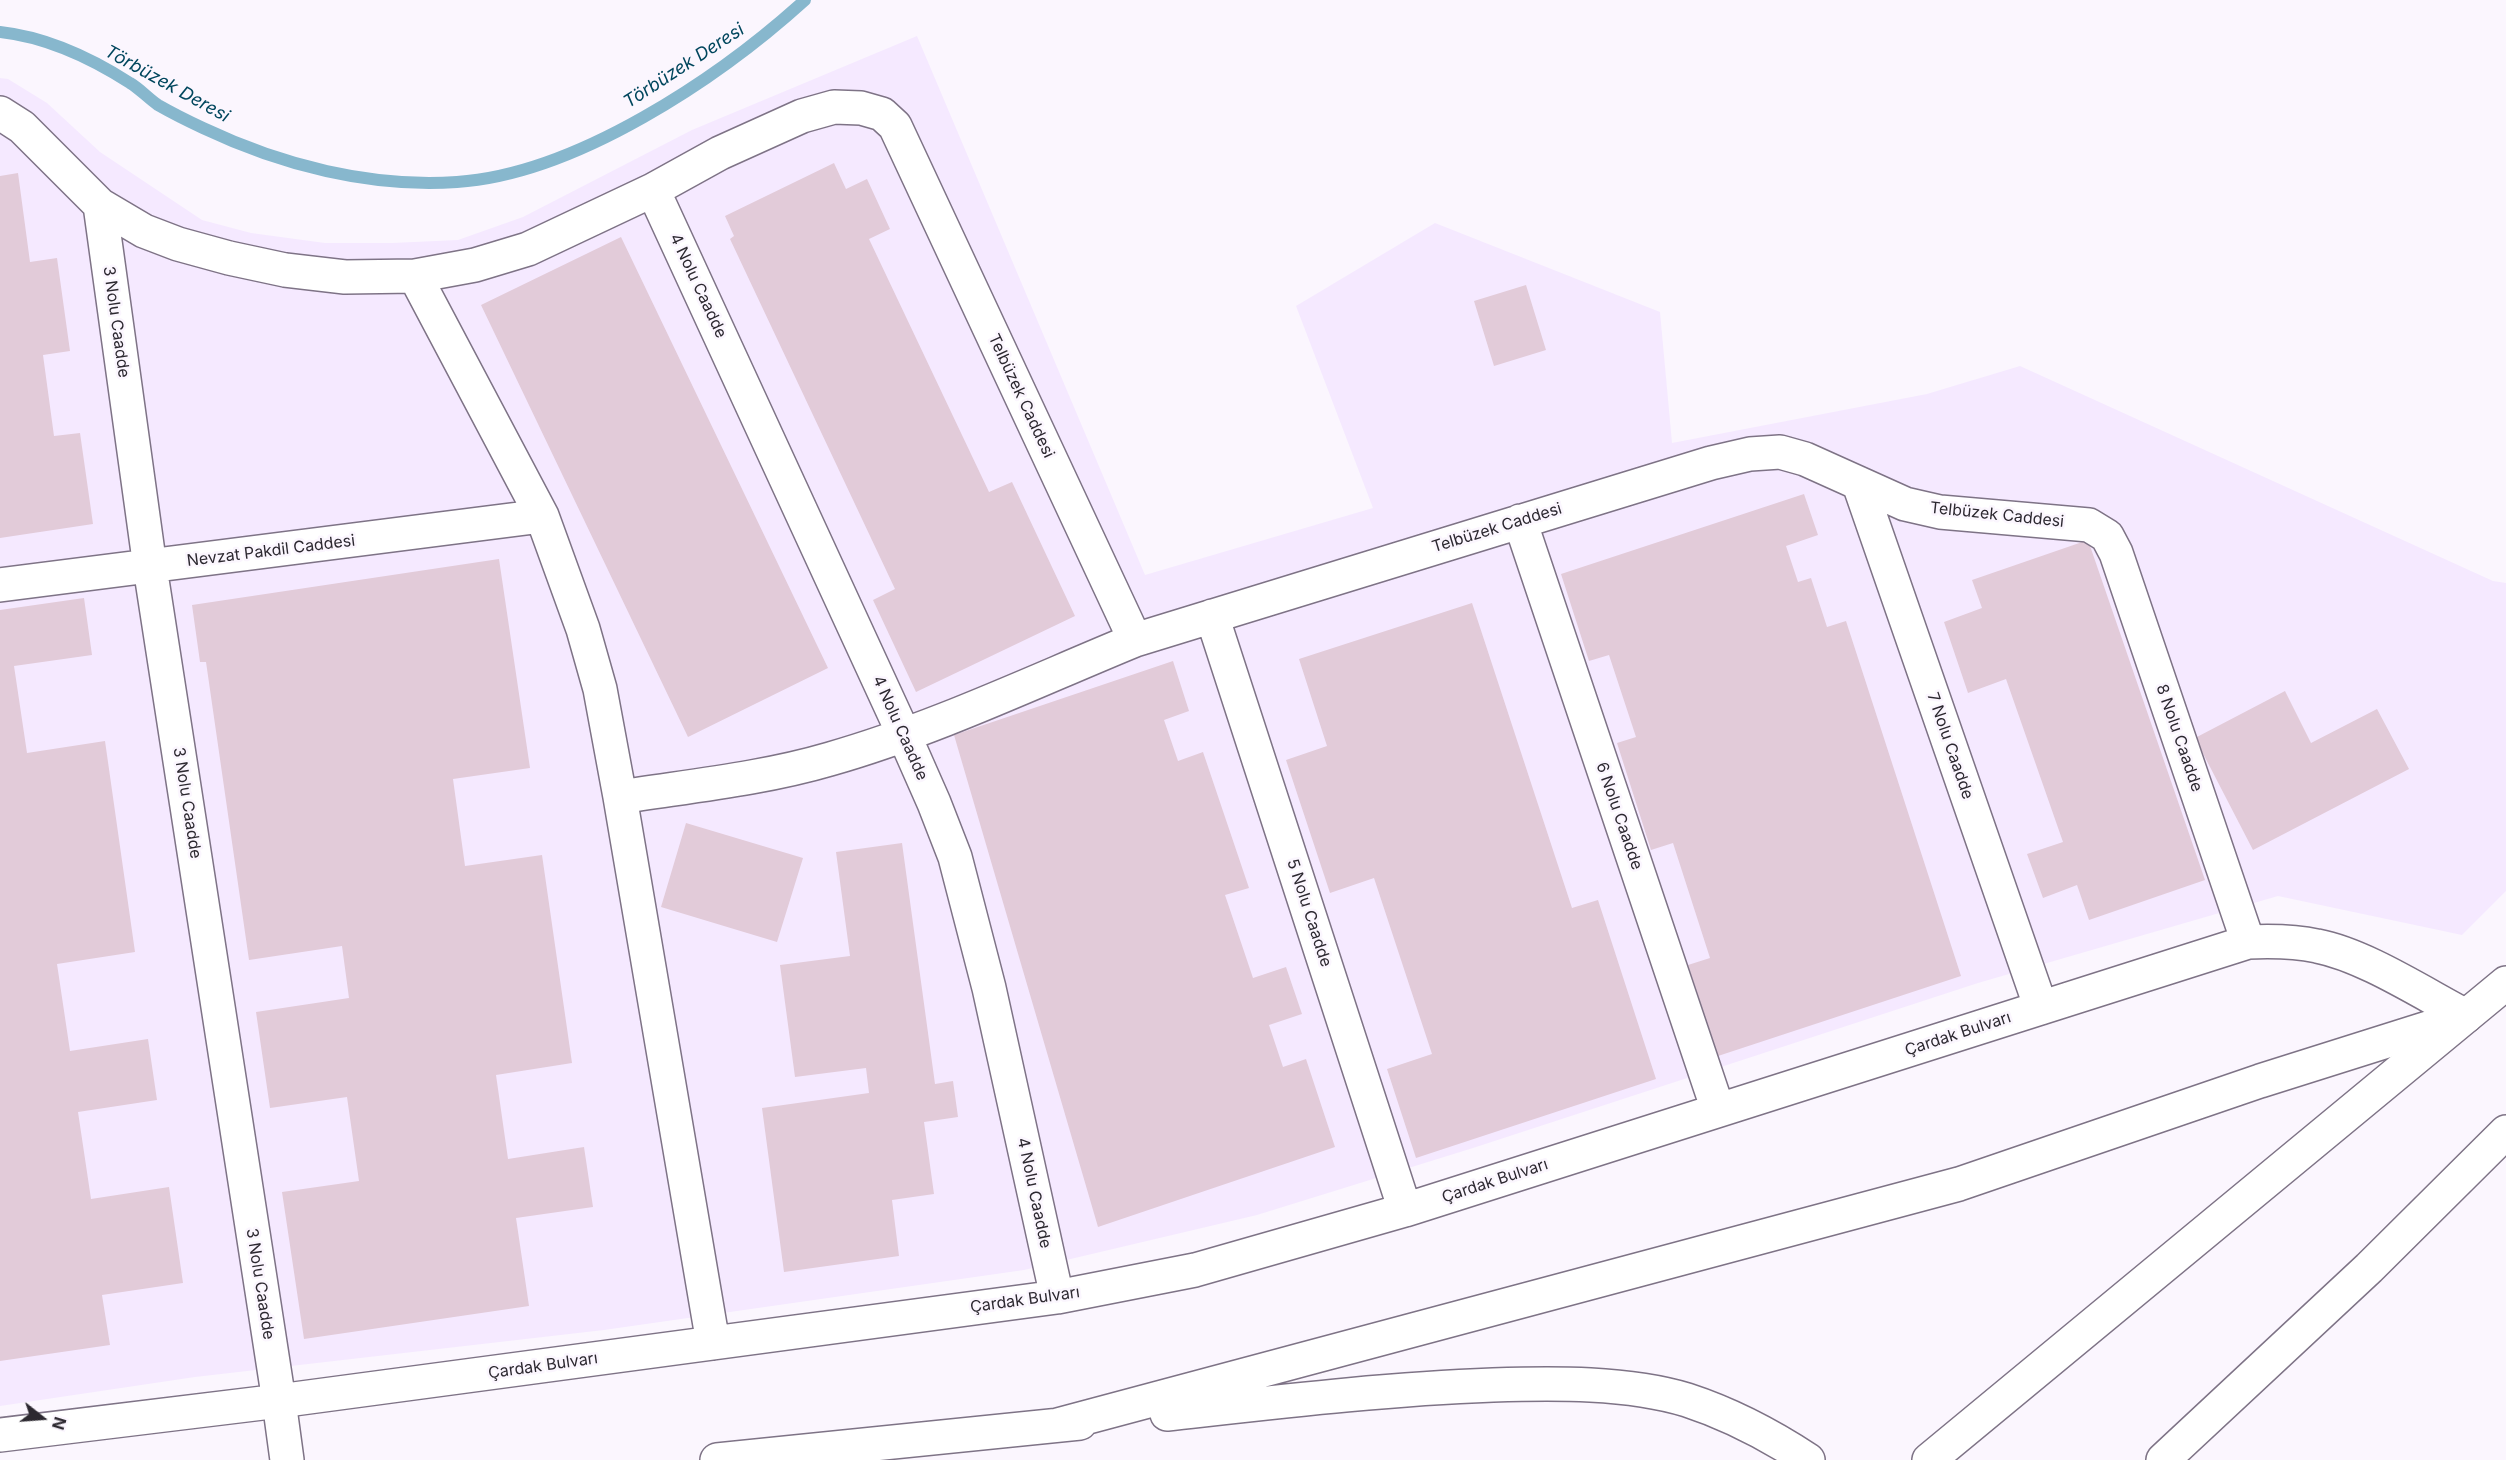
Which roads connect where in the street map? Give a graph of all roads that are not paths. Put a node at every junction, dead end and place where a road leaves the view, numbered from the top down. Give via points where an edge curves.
1 (0, 113) edge
2 (654, 190) junction
3 (100, 205) junction
4 (415, 276) junction
5 (1859, 484) junction
6 (542, 516) junction
7 (1520, 521) junction
8 (2107, 536) joint
9 (150, 567) junction
10 (0, 585) edge
11 (1212, 616) junction
12 (1135, 640) junction
13 (904, 735) junction
14 (620, 797) junction
15 (2248, 942) junction
16 (2506, 983) edge
17 (2042, 1008) junction
18 (2466, 1016) junction
19 (1718, 1110) junction
20 (2506, 1132) edge
21 (1405, 1210) junction
22 (1057, 1297) junction
23 (713, 1343) junction
24 (279, 1401) junction
25 (1058, 1425) junction
26 (0, 1435) edge
27 (287, 1460) edge
28 (717, 1460) edge
29 (1808, 1460) edge
30 (1929, 1460) edge
31 (2163, 1460) edge

1 - 3 main road, Telbüzek Caddesi via 22,127
2 - 4 main road, Telbüzek Caddesi via 528,249 475,265
2 - 12 main road, Telbüzek Caddesi via 720,153 802,116 834,107 861,108 889,120
2 - 13 main road, 4 Nolu Caadde
3 - 4 main road, Telbüzek Caddesi via 144,231 229,258 345,277
3 - 9 main road, 3 Nolu Caadde
4 - 6 main road
5 - 7 main road, Telbüzek Caddesi via 1780,452 1750,454
5 - 8 main road, Telbüzek Caddesi via 1905,504 1940,512 2089,525
5 - 17 main road, 7 Nolu Caadde
6 - 9 main road, Nevzat Pakdil Caddesi
6 - 14 main road via 600,689
7 - 11 main road, Telbüzek Caddesi
7 - 19 main road, 6 Nolu Caadde
8 - 15 main road, 8 Nolu Caadde
9 - 10 main road, Nevzat Pakdil Caddesi
9 - 24 main road, 3 Nolu Caadde
11 - 12 main road, Telbüzek Caddesi
11 - 21 main road, 5 Nolu Caadde
12 - 13 main road
13 - 14 main road via 828,759
13 - 22 main road, 4 Nolu Caadde via 955,857 989,988
14 - 23 main road
15 - 17 main road, Çardak Bulvarı
15 - 18 main road, Çardak Bulvarı via 2290,942 2351,956
16 - 18 main road
17 - 19 main road, Çardak Bulvarı
18 - 25 main road via 2260,1081 1959,1184
18 - 30 main road
19 - 21 main road, Çardak Bulvarı
20 - 31 main road via 2369,1268
21 - 22 main road, Çardak Bulvarı via 1195,1270
22 - 23 main road, Çardak Bulvarı
23 - 24 main road, Çardak Bulvarı
24 - 26 main road, Çardak Bulvarı
24 - 27 main road, 3 Nolu Caadde
25 - 28 main road
25 - 29 main road via 1341,1394 1545,1383 1623,1388 1685,1400 1742,1421

